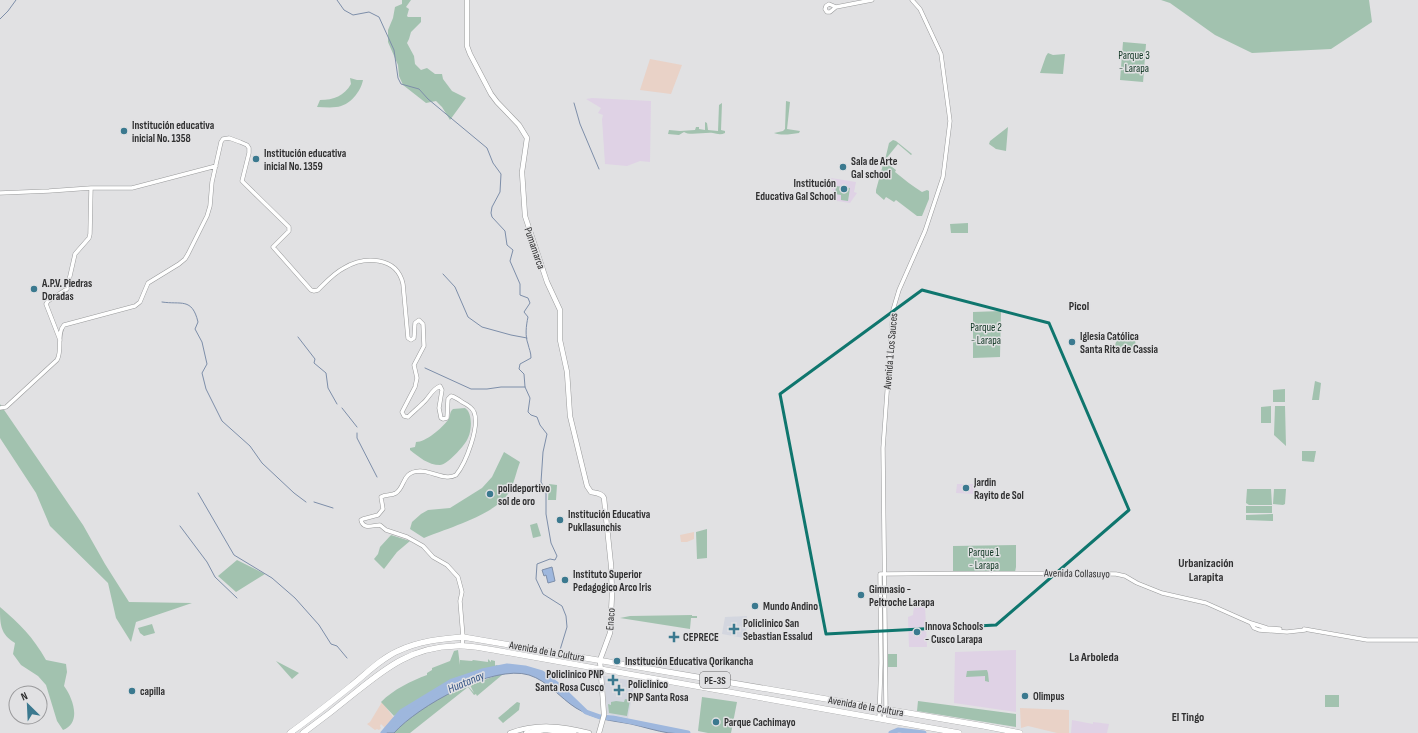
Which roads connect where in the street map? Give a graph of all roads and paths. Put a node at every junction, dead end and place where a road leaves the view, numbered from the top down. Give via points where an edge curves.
1 (467, 0) edge
2 (872, 0) edge
3 (912, 0) edge
4 (836, 7) dead end
5 (216, 166) junction
6 (91, 188) junction
7 (0, 193) edge
8 (60, 341) junction
9 (0, 408) edge
10 (604, 498) joint
11 (882, 574) junction
12 (1251, 623) junction
13 (1284, 630) junction
14 (463, 637) junction
15 (1418, 640) edge
16 (462, 646) junction
17 (600, 660) junction
18 (376, 666) junction
19 (600, 669) junction
20 (382, 672) junction
21 (880, 708) junction
22 (886, 709) junction
23 (882, 719) junction
24 (308, 720) junction
25 (312, 726) junction
26 (290, 733) edge
27 (302, 733) edge
28 (510, 733) edge
29 (526, 733) edge
30 (574, 733) edge
31 (589, 733) edge
32 (599, 733) edge
33 (959, 733) edge
34 (1020, 733) edge

1 - 10 main road, Pumamarca via 469,51 491,94 519,125 527,138 522,172 526,220 547,282 560,310 560,340 567,372 570,416 587,486 591,492
2 - 4 street
3 - 11 street, Avenida 1 Los Sauces via 920,9 941,54 950,121 943,177 925,231 893,310 883,448
5 - 6 street via 132,188
5 - 8 street via 207,216 185,259 175,268 148,283 137,305 68,324 62,327
5 - 14 street via 223,139 229,138 247,145 249,154 242,181 289,227 289,231 273,247 312,290 318,290 342,269 357,262 384,261 398,272 403,284 408,338 414,338 415,323 419,320 423,324 424,335 423,350 414,365 417,382 402,412 404,416 408,417 440,386 441,418 447,418 448,399 451,396 470,407 474,413 471,444 456,475 449,477 423,471 412,473 396,492 381,497 382,512 361,520 365,526 380,525 386,530 407,537 447,565 460,581
6 - 7 street
6 - 8 street via 89,238 75,254 68,290 46,304
8 - 9 street via 57,360 6,407
10 - 17 main road, Enaco via 612,594 610,633
11 - 12 street, Avenida Collasuyo via 1116,574 1162,592 1206,603
11 - 21 street, Avenida 1 Los Sauces
11 - 22 street, Avenida 1 Los Sauces
12 - 13 street, Avenida Collasuyo
12 - 13 street, Avenida Collasuyo via 1259,630
13 - 15 street, Avenida Collasuyo via 1305,630 1367,640
14 - 16 street
14 - 17 highway, Avenida de la Cultura
14 - 18 highway, Avenida de la Cultura via 440,638 410,646
16 - 19 highway, Avenida de la Cultura
16 - 20 highway, Avenida de la Cultura via 442,647 416,653
17 - 19 main road, Enaco
17 - 21 highway, Avenida de la Cultura / PE-3S
18 - 20 highway
18 - 24 highway, Avenida de la Cultura
19 - 23 highway, Avenida de la Cultura / PE-3S
19 - 32 main road, Enaco via 604,715
20 - 25 highway, Avenida de la Cultura
21 - 22 highway, Avenida de la Cultura / PE-3S
21 - 23 street, Avenida 1 Los Sauces
22 - 23 street, Avenida 1 Los Sauces
22 - 34 highway, Avenida de la Cultura / PE-3S
23 - 33 highway, Avenida de la Cultura / PE-3S
24 - 25 highway
24 - 26 highway, Avenida de la Cultura
25 - 27 highway, Avenida de la Cultura
28 - 31 main road via 528,728 554,726
29 - 30 main road via 545,730

